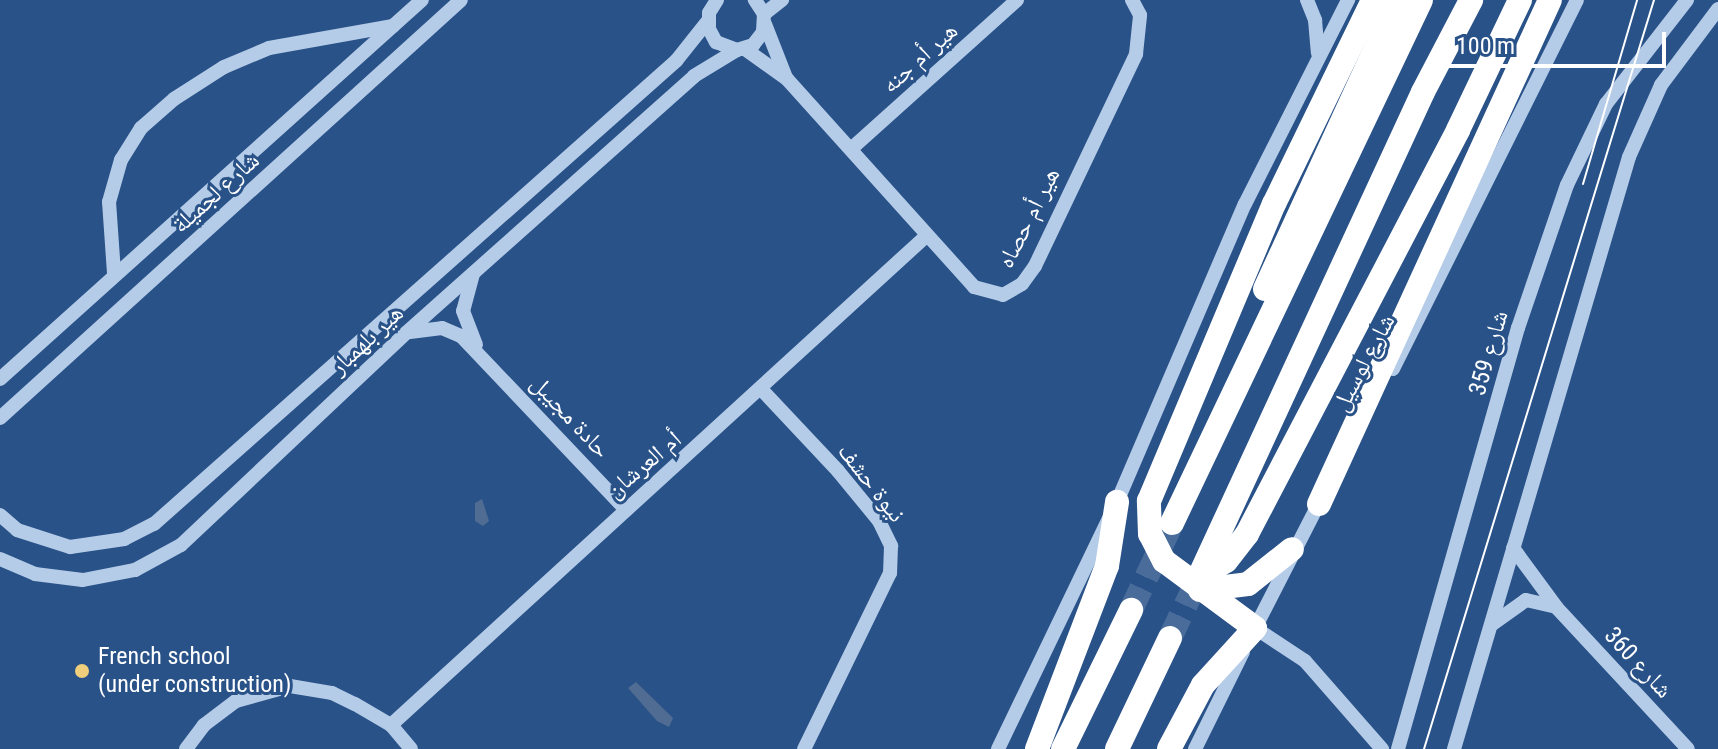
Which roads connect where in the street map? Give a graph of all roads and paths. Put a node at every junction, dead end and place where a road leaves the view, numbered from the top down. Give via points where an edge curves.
1 (422, 0) edge
2 (461, 0) edge
3 (755, 0) edge
4 (782, 0) edge
5 (1017, 0) edge
6 (1132, 0) edge
7 (1307, 0) edge
8 (1348, 0) edge
9 (1373, 0) edge
10 (1398, 0) edge
11 (1421, 0) edge
12 (1471, 0) edge
13 (1520, 0) edge
14 (1550, 0) edge
15 (1577, 0) edge
16 (1687, 0) edge
17 (709, 9) edge
18 (1718, 9) edge
19 (764, 19) junction
20 (394, 26) junction
21 (741, 49) junction
22 (1318, 55) junction
23 (787, 79) junction
24 (851, 149) junction
25 (925, 237) junction
26 (114, 273) junction
27 (473, 273) junction
28 (406, 333) junction
29 (483, 355) junction
30 (16, 364) junction
31 (0, 365) edge
32 (0, 379) edge
33 (762, 390) junction
34 (0, 418) edge
35 (1188, 491) junction
36 (1117, 502) junction
37 (1319, 504) junction
38 (625, 509) junction
39 (0, 515) edge
40 (1172, 523) tunnel mouth
41 (1513, 548) junction
42 (1292, 549) junction
43 (0, 559) edge
44 (1199, 584) junction
45 (1557, 608) junction
46 (1131, 610) tunnel mouth
47 (1489, 627) junction
48 (1255, 628) junction
49 (1170, 638) tunnel mouth
50 (391, 725) junction
51 (186, 749) edge
52 (411, 749) edge
53 (804, 749) edge
54 (998, 749) edge
55 (1037, 749) edge
56 (1063, 749) edge
57 (1117, 749) edge
58 (1169, 749) edge
59 (1195, 749) edge
60 (1382, 749) edge
61 (1398, 749) edge
62 (1454, 749) edge
63 (1688, 749) edge

1 - 20 street, شارع لجميلة
2 - 34 street, شارع لجميلة
3 - 19 street, هير أم حصاه
4 - 19 street
5 - 24 street, هير أم جنه
6 - 25 street, هير أم حصاه via 1140,15 1136,54 1022,284 1003,295 983,292
7 - 22 street
8 - 22 street
9 - 44 highway via 1274,204 1149,501 1157,549
10 - 35 highway via 1255,313
11 - 35 highway
12 - 44 highway via 1423,92
13 - 44 highway via 1427,191 1247,534
14 - 37 highway
15 - 37 street, شارع لوسيل via 1404,349
16 - 61 street, شارع 359 via 1606,104 1567,185 1518,328
17 - 21 street, هير أم حصاه via 716,42
17 - 39 street, هير بلهمبار via 676,61 154,524 124,539 70,547 17,530
18 - 41 street via 1661,85 1629,157
19 - 21 street via 759,39
19 - 23 street, هير أم حصاه
20 - 26 street, شارع لجميلة
20 - 26 street via 269,48 224,67 163,108 141,128 121,160 109,202
21 - 23 street, هير أم حصاه
21 - 27 street, هير بلهمبار via 694,76
22 - 36 street via 1245,204
23 - 24 street, هير أم حصاه
24 - 25 street, هير أم حصاه
25 - 33 street, أم العرشان
26 - 30 street, شارع لجميلة
27 - 28 street, هير بلهمبار
27 - 29 street, حادة مجيبل via 463,311
28 - 29 street, حادة مجيبل via 428,328 452,331
28 - 43 street, هير بلهمبار via 201,529 163,558 135,570 83,580 35,574
29 - 38 street, حادة مجيبل
30 - 31 street
30 - 32 street, شارع لجميلة
33 - 38 street, أم العرشان
33 - 53 street, نيوة حشف via 846,481 879,521 891,546 890,573
35 - 40 highway
36 - 54 street
36 - 55 highway via 1107,566
37 - 42 street, شارع لوسيل
38 - 50 street, أم العرشان
41 - 45 street, شارع 360
41 - 47 street
42 - 44 highway via 1248,584
42 - 48 street, شارع لوسيل
44 - 48 highway
45 - 47 street via 1526,600
45 - 63 street, شارع 360
46 - 56 highway
47 - 62 street
48 - 58 highway via 1203,685
48 - 59 street, شارع لوسيل
48 - 60 street via 1305,661
49 - 57 highway
50 - 51 street via 332,693 268,688 220,712
50 - 52 street

